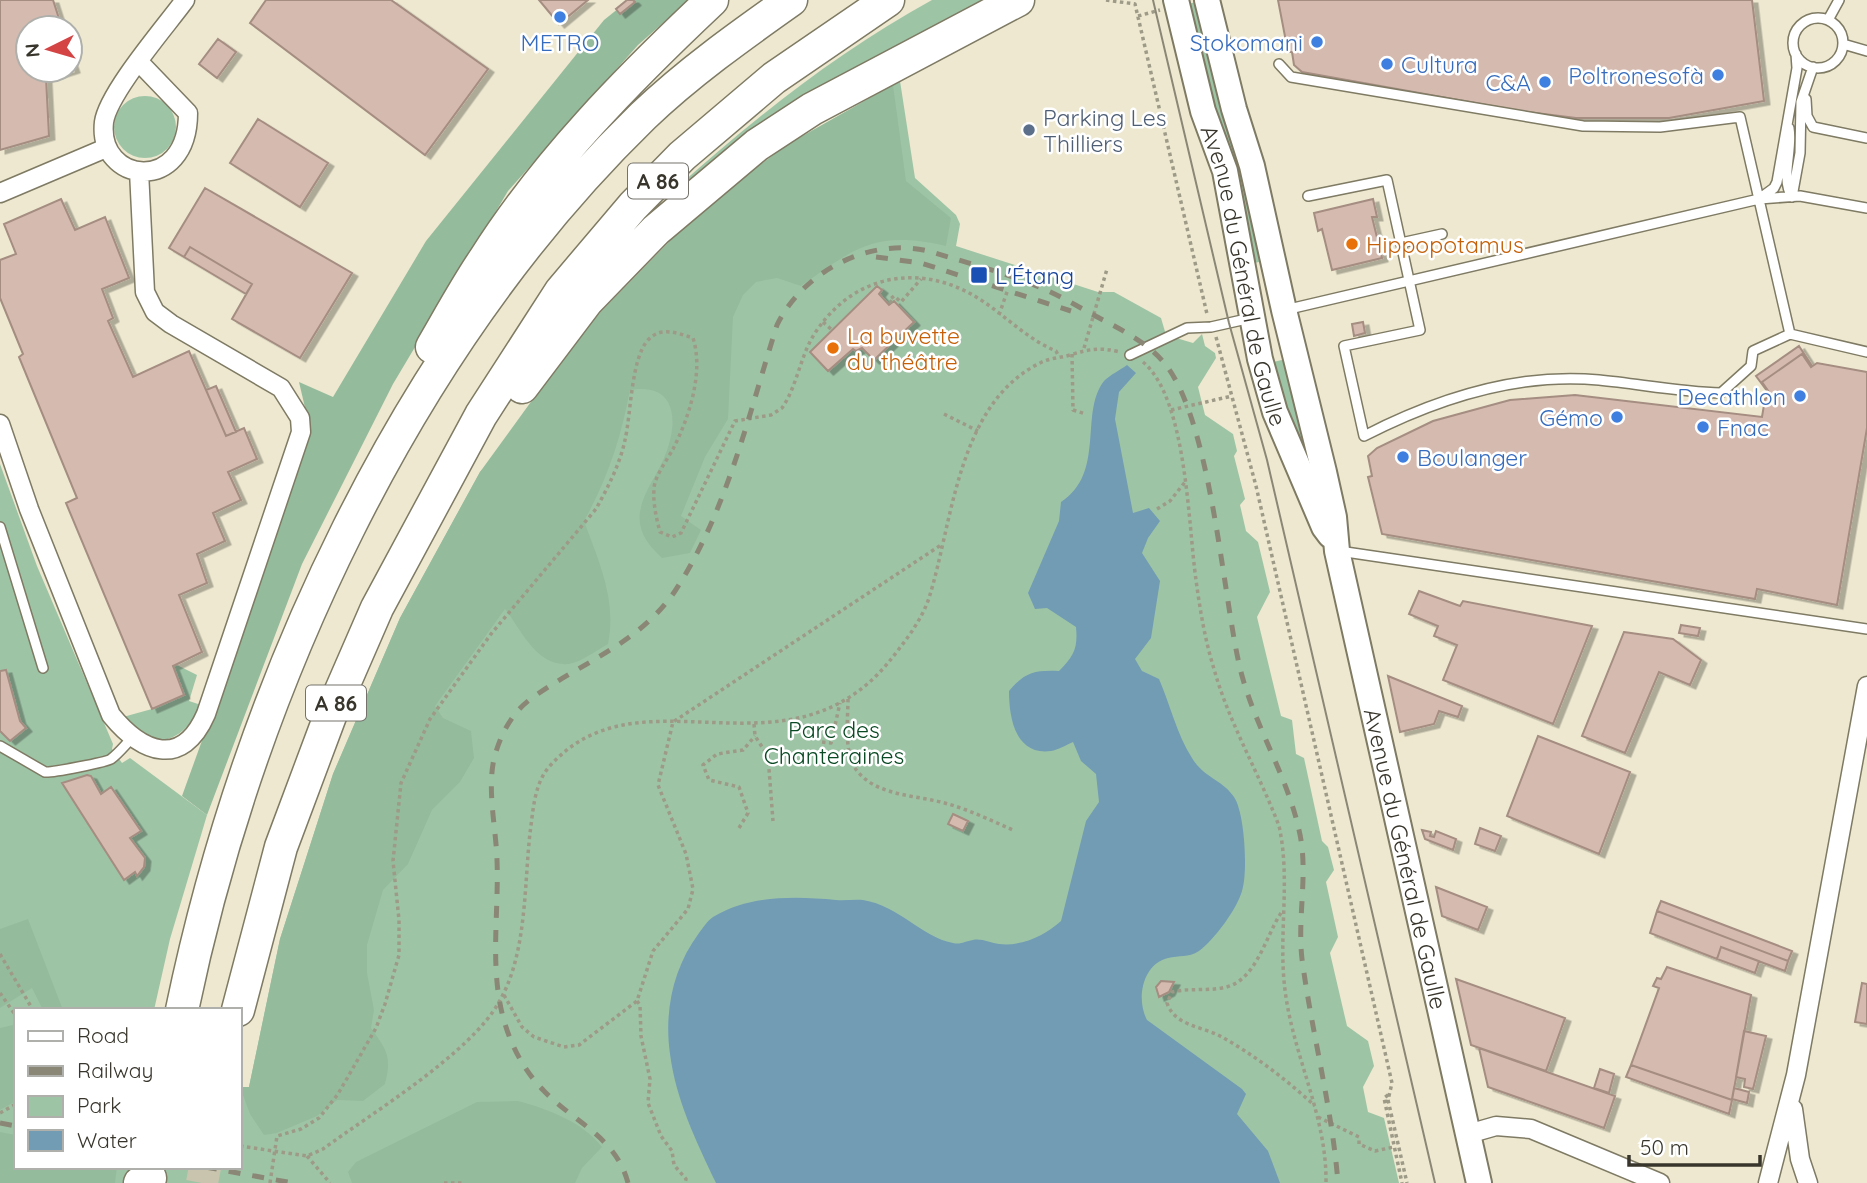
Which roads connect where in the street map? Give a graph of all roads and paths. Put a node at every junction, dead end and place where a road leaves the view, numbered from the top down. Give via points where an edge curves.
1 (185, 0) edge
2 (712, 0) edge
3 (791, 0) edge
4 (888, 0) edge
5 (1018, 0) edge
6 (1106, 0) edge
7 (1176, 0) edge
8 (1207, 0) edge
9 (1839, 0) edge
10 (1828, 20) junction
11 (1843, 44) junction
12 (1867, 51) edge
13 (1796, 54) junction
14 (139, 62) junction
15 (1279, 64) dead end
16 (1813, 67) junction
17 (1806, 90) junction
18 (1788, 120) junction
19 (1867, 138) edge
20 (106, 148) junction
21 (139, 171) junction
22 (0, 193) edge
23 (1308, 196) dead end
24 (1792, 197) junction
25 (1759, 199) junction
26 (1867, 208) edge
27 (1442, 234) dead end
28 (1401, 243) junction
29 (1107, 269) dead end
30 (921, 279) junction
31 (1409, 281) junction
32 (1008, 289) dead end
33 (891, 303) dead end
34 (1284, 310) junction
35 (999, 314) junction
36 (1207, 316) dead end
37 (1252, 317) junction
38 (823, 322) junction
39 (832, 330) dead end
40 (1793, 334) junction
41 (1216, 337) dead end
42 (1084, 348) junction
43 (1867, 352) edge
44 (1072, 354) junction
45 (1130, 355) junction
46 (1059, 357) junction
47 (1232, 396) junction
48 (1171, 410) junction
49 (944, 414) dead end
50 (1086, 414) dead end
51 (481, 415) junction
52 (0, 424) edge
53 (978, 432) junction
54 (388, 453) junction
55 (1185, 482) junction
56 (1157, 509) dead end
57 (0, 527) edge
58 (943, 544) junction
59 (1336, 546) junction
60 (1867, 629) edge
61 (43, 668) dead end
62 (1867, 692) edge
63 (848, 699) junction
64 (840, 703) junction
65 (673, 722) junction
66 (754, 724) junction
67 (755, 736) junction
68 (132, 738) junction
69 (822, 742) dead end
70 (0, 746) edge
71 (773, 821) dead end
72 (739, 828) dead end
73 (1013, 830) dead end
74 (1283, 911) junction
75 (0, 954) edge
76 (0, 993) edge
77 (503, 994) junction
78 (636, 1001) junction
79 (32, 1008) edge
80 (182, 1008) edge
81 (239, 1008) edge
82 (14, 1013) edge
83 (1791, 1098) junction
84 (1316, 1108) junction
85 (1318, 1118) junction
86 (1468, 1134) junction
87 (242, 1146) edge
88 (1396, 1147) junction
89 (274, 1152) junction
90 (307, 1156) junction
91 (1478, 1181) edge
92 (270, 1183) edge
93 (330, 1183) edge
94 (444, 1183) edge
95 (464, 1183) edge
96 (685, 1183) edge
97 (1326, 1183) edge
98 (1404, 1183) edge
99 (1660, 1183) edge
100 (1768, 1183) edge
101 (1808, 1183) edge

1 - 14 street
2 - 54 highway via 648,59 595,117 484,258 392,417
3 - 54 highway, A 86 via 733,41 644,116 568,196 506,272
4 - 51 highway, A 86 via 774,78 682,156 561,292
5 - 51 highway via 812,109 757,145 656,230 587,301 511,402
6 - 36 path via 1135,4
7 - 37 main road, Avenue du Général de Gaulle via 1203,111 1224,171
8 - 34 main road, Avenue du Général de Gaulle via 1252,166
9 - 10 lane
10 - 11 lane via 1840,30
10 - 13 lane via 1810,19 1798,27
11 - 12 lane
11 - 16 lane via 1833,62
13 - 16 lane
13 - 18 lane
14 - 20 street via 104,120
14 - 21 street via 188,113 188,134 181,153 160,170
15 - 25 lane via 1291,77 1583,126 1660,127 1740,117
16 - 17 lane
17 - 19 lane via 1807,116 1813,127
17 - 24 lane
18 - 24 lane via 1791,147 1786,187
18 - 25 lane via 1777,182
20 - 21 street via 120,165
20 - 22 street
21 - 68 street via 145,292 155,312 281,387 300,418 301,432 198,731 174,748 146,747
23 - 28 lane via 1387,180
24 - 25 lane
24 - 26 lane
25 - 31 lane
25 - 40 lane
27 - 28 lane
28 - 31 lane
29 - 42 path
30 - 33 path via 901,302 894,296
30 - 35 path via 959,289
30 - 38 path via 866,285
31 - 34 lane
31 - 40 lane via 1420,330 1344,346 1364,436 1437,401 1515,384 1598,380 1721,393 1751,366 1753,351
32 - 35 path
34 - 37 main road
34 - 59 main road, Avenue du Général de Gaulle via 1325,472
35 - 46 path
37 - 45 lane via 1187,328
37 - 59 main road, Avenue du Général de Gaulle via 1282,433
38 - 39 path
38 - 89 path via 782,408 771,415 735,421 681,533 672,537 660,532 654,485 679,438 696,379 698,354 693,338 660,332 648,340 639,355 625,442 596,509 452,686 430,719 401,783 393,861 399,955 376,1028 325,1110 301,1129 277,1136
40 - 43 lane
41 - 47 path
42 - 44 path
42 - 45 path
44 - 46 path
44 - 50 path via 1073,410
45 - 48 path via 1156,375
46 - 53 path via 1040,363 1004,390
47 - 48 path
47 - 88 path via 1392,1083 1388,1100
48 - 55 path
49 - 53 path
51 - 81 highway, A 86 via 377,608 330,716 281,847
52 - 68 street via 111,715
53 - 58 path via 959,474
54 - 80 highway, A 86 via 313,600 269,711 202,914
55 - 56 path
55 - 74 path via 1196,580 1214,670 1282,835
57 - 61 lane
58 - 63 path via 928,602 905,641
58 - 65 path
59 - 60 lane
59 - 86 main road, Avenue du Général de Gaulle
62 - 83 street
63 - 64 path
63 - 73 path via 850,751 858,772 888,790 949,804
64 - 66 path via 790,722
64 - 69 path via 831,743
65 - 66 path
65 - 77 path via 601,729 568,747 546,770 534,800 517,950
65 - 78 path via 658,785 686,854 693,889 688,909 653,951
66 - 67 path
67 - 71 path via 768,756
67 - 72 path via 743,751 717,754 703,765 709,780 739,786 748,813
68 - 70 lane via 109,761 54,773
74 - 84 path via 1285,992
74 - 84 path via 1248,973 1223,988 1172,992 1167,1003 1183,1022 1219,1035 1286,1078
75 - 79 path
76 - 82 path
77 - 78 path via 522,1027 564,1047 579,1045
77 - 90 path via 481,1029 452,1054
78 - 96 path via 650,1079 648,1103
83 - 100 street
83 - 101 street
84 - 85 path
85 - 88 path via 1359,1137 1359,1144 1375,1151
85 - 97 path
86 - 91 main road, Avenue du Général de Gaulle
86 - 99 street via 1496,1126 1531,1129
87 - 89 path
88 - 98 path
89 - 90 path
89 - 92 path
90 - 93 path
94 - 95 path

